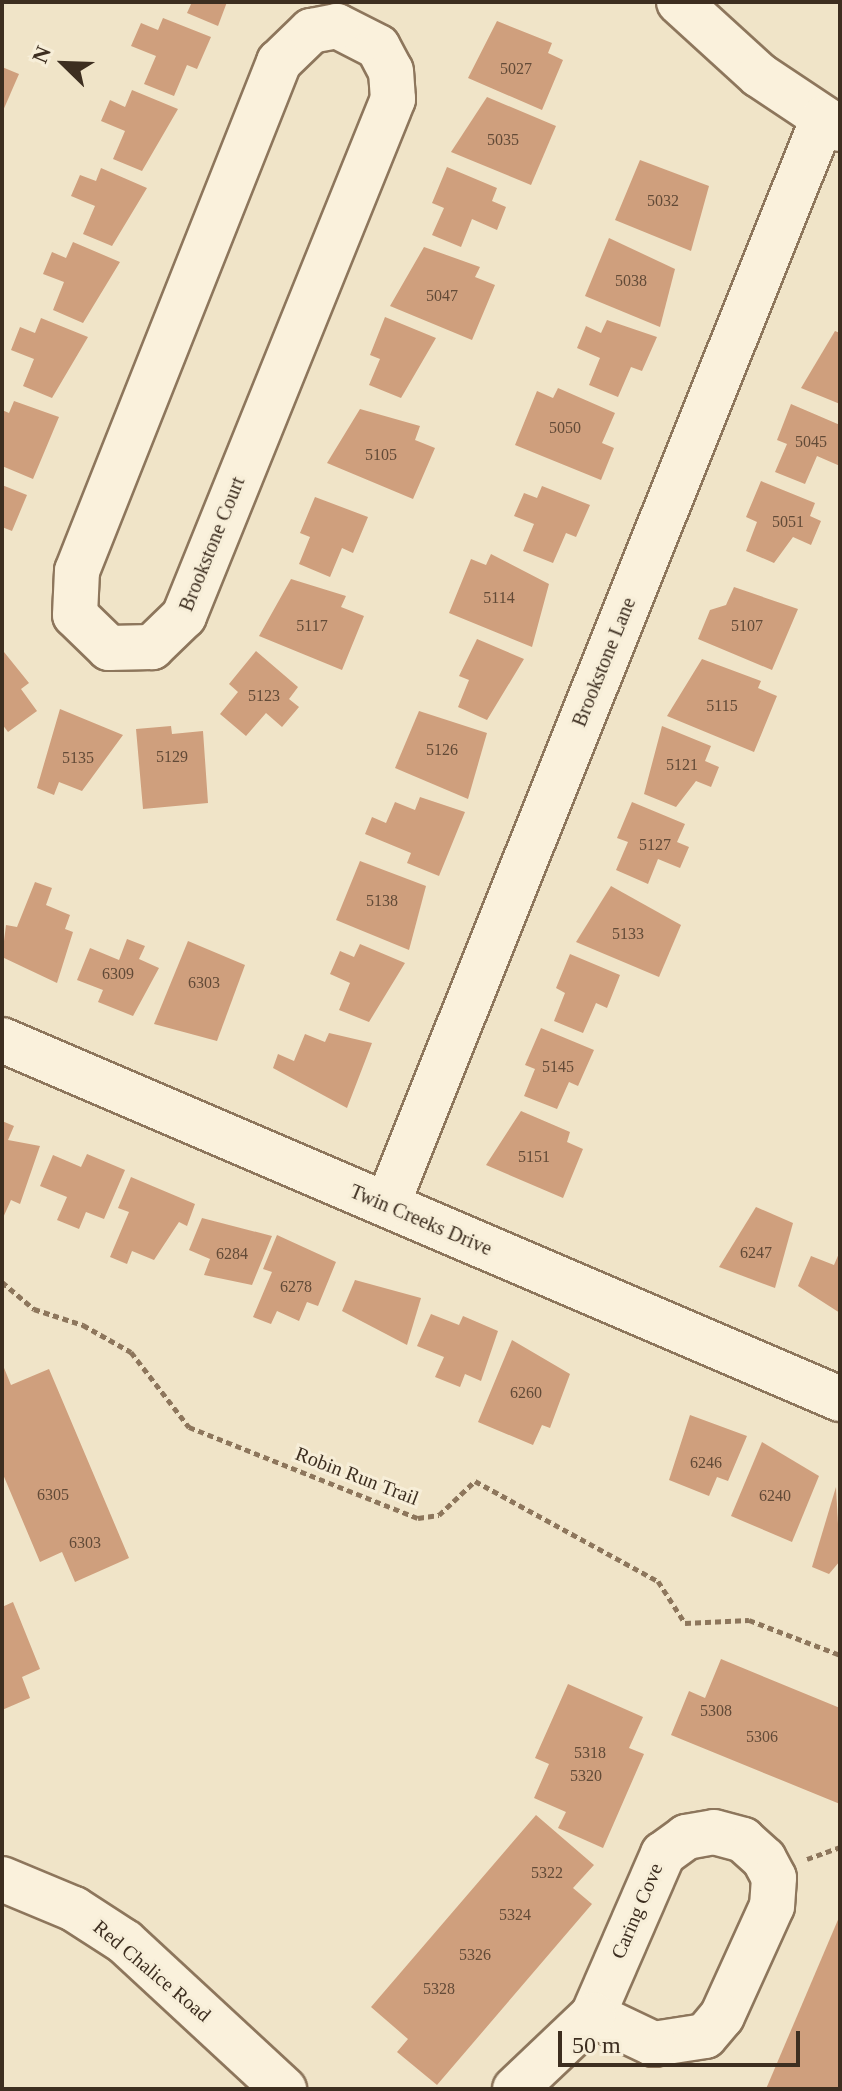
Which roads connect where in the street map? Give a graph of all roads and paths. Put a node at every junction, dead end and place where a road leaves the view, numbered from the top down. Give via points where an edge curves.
1 (679, 2) edge
2 (362, 16) edge
3 (831, 123) edge
4 (2, 1040) edge
5 (387, 1205) junction
6 (2, 1282) edge
7 (840, 1399) edge
8 (840, 1655) edge
9 (2, 1879) edge
10 (593, 2015) junction
11 (284, 2089) edge
12 (515, 2089) edge

1 - 3 street via 759,75
2 - 2 street, Brookstone Court via 311,31 279,62 77,571 75,615 109,648 152,647 184,616 393,99 383,54
3 - 5 street, Brookstone Lane
4 - 5 street, Twin Creeks Drive
5 - 7 street, Twin Creeks Drive
6 - 8 path, Robin Run Trail via 34,1309 83,1325 131,1352 189,1427 418,1518 439,1515 475,1481 658,1581 685,1623 749,1620
9 - 11 street, Red Chalice Road via 61,1902 125,1942
10 - 10 street, Caring Cove via 664,2046 705,2036 772,1906 774,1878 755,1849 714,1832 686,1837 663,1854
10 - 12 street, Caring Cove

